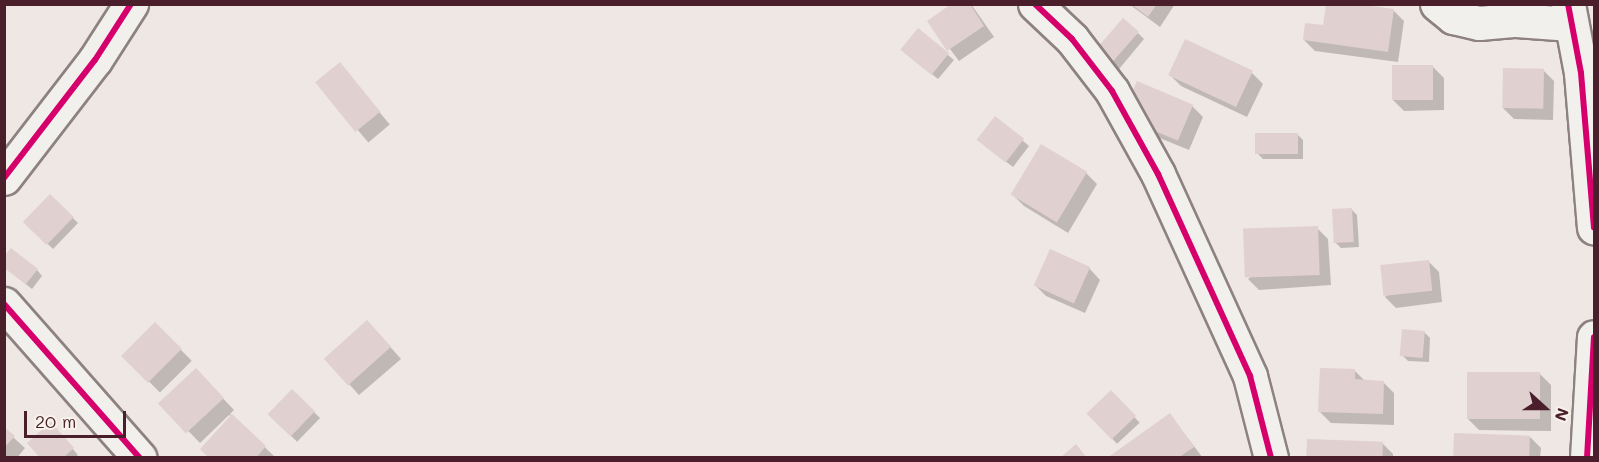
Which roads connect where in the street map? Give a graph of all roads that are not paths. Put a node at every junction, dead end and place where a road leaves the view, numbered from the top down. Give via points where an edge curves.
1 (131, 4) edge
2 (1035, 4) edge
3 (1437, 4) edge
4 (1569, 14) edge
5 (1591, 140) edge
6 (4, 178) edge
7 (1594, 227) edge
8 (4, 304) edge
9 (1594, 337) edge
10 (140, 458) edge
11 (1271, 458) edge
12 (1587, 458) edge

1 - 6 street via 95,60
2 - 11 street via 1072,39 1112,91 1158,174 1250,376
3 - 4 street via 1453,17 1479,23
4 - 5 street
5 - 7 street
8 - 10 street
9 - 12 street

